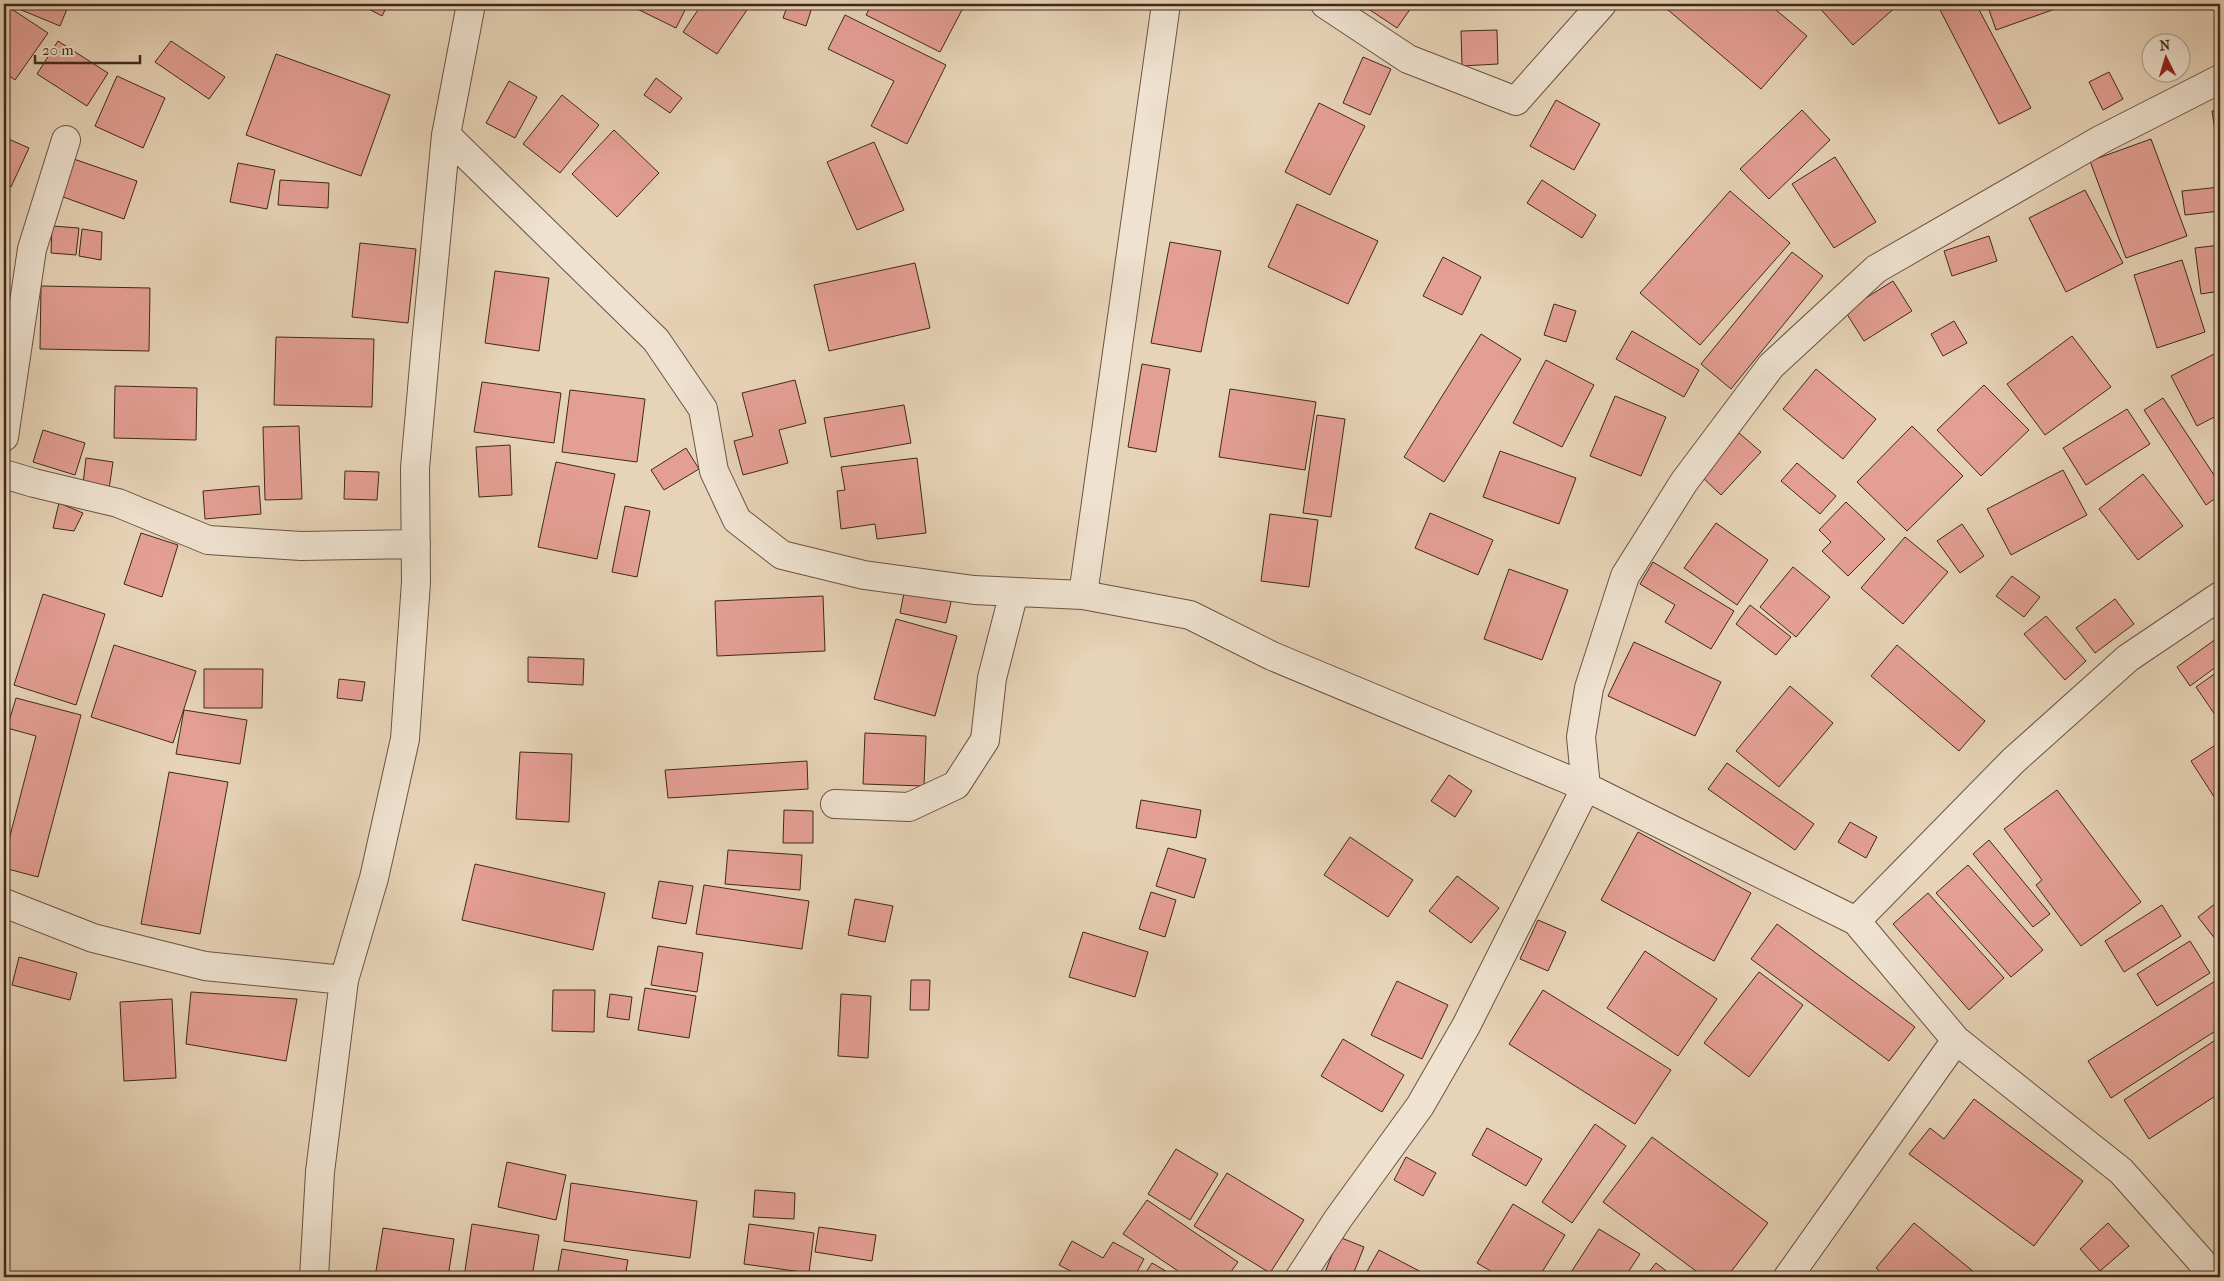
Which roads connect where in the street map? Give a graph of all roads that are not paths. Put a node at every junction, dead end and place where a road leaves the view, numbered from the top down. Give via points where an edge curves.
1 (471, 4) edge
2 (1166, 4) edge
3 (1325, 4) edge
4 (1602, 4) edge
5 (2220, 79) edge
6 (446, 135) junction
7 (66, 140) dead end
8 (4, 437) edge
9 (4, 474) edge
10 (416, 544) junction
11 (1014, 592) junction
12 (1083, 595) junction
13 (2220, 596) edge
14 (1586, 787) junction
15 (835, 804) dead end
16 (4, 903) edge
17 (1856, 921) junction
18 (344, 980) junction
19 (1956, 1040) junction
20 (314, 1277) edge
21 (1300, 1277) edge
22 (1788, 1277) edge
23 (2212, 1277) edge

1 - 6 street
2 - 12 street
3 - 4 street via 1408,59 1516,101
5 - 14 street via 2102,138 1876,269 1771,366 1684,482 1625,576 1589,688 1581,736
6 - 10 street via 415,468
6 - 11 street via 656,340 702,409 714,471 737,520 782,555 864,575 974,590
7 - 8 street via 32,249
9 - 10 street via 118,503 208,540 301,546
10 - 18 street via 405,739 374,878
11 - 12 street
11 - 15 street via 992,678 985,740 956,785 909,807
12 - 14 street via 1190,616 1272,656
13 - 17 street via 2128,658 2013,762
14 - 17 street
14 - 21 street via 1466,1026 1420,1106
16 - 18 street via 93,938 206,966
17 - 19 street
18 - 20 street via 320,1172
19 - 22 street
19 - 23 street via 2121,1171

